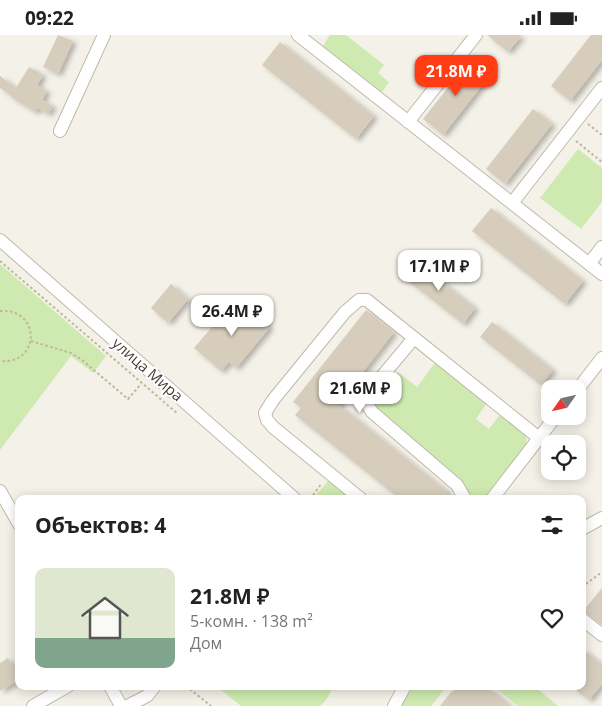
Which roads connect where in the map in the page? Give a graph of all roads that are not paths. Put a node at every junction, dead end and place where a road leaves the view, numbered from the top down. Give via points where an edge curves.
1 (104, 35) edge
2 (298, 35) edge
3 (476, 35) edge
4 (602, 88) edge
5 (408, 122) junction
6 (60, 131) dead end
7 (512, 203) junction
8 (0, 239) edge
9 (602, 247) edge
10 (589, 264) junction
11 (602, 274) edge
12 (414, 338) junction
13 (602, 358) edge
14 (585, 380) edge
15 (549, 425) edge
16 (539, 438) junction
17 (0, 491) edge
18 (290, 495) edge
19 (357, 495) edge
20 (463, 495) edge
21 (495, 495) edge
22 (5, 511) edge
23 (602, 518) edge
24 (15, 520) edge
25 (586, 527) edge
26 (586, 622) edge
27 (602, 635) edge
28 (61, 690) edge
29 (112, 690) edge
30 (152, 690) edge
31 (403, 690) edge
32 (33, 706) edge
33 (121, 706) edge
34 (127, 706) edge
35 (394, 706) edge

1 - 6 street
2 - 5 street
3 - 5 street
4 - 7 street
5 - 7 street
7 - 10 street
8 - 18 street, улица Мира
9 - 10 street
10 - 11 street
12 - 16 street
12 - 19 street via 367,300 359,300 345,312 265,413 273,427
12 - 20 street via 368,393 367,404 372,412 457,485
13 - 14 street
15 - 16 street
16 - 21 street
17 - 22 street
22 - 24 street
23 - 25 street
26 - 27 street
28 - 32 street
29 - 33 street
30 - 34 street
31 - 35 street

